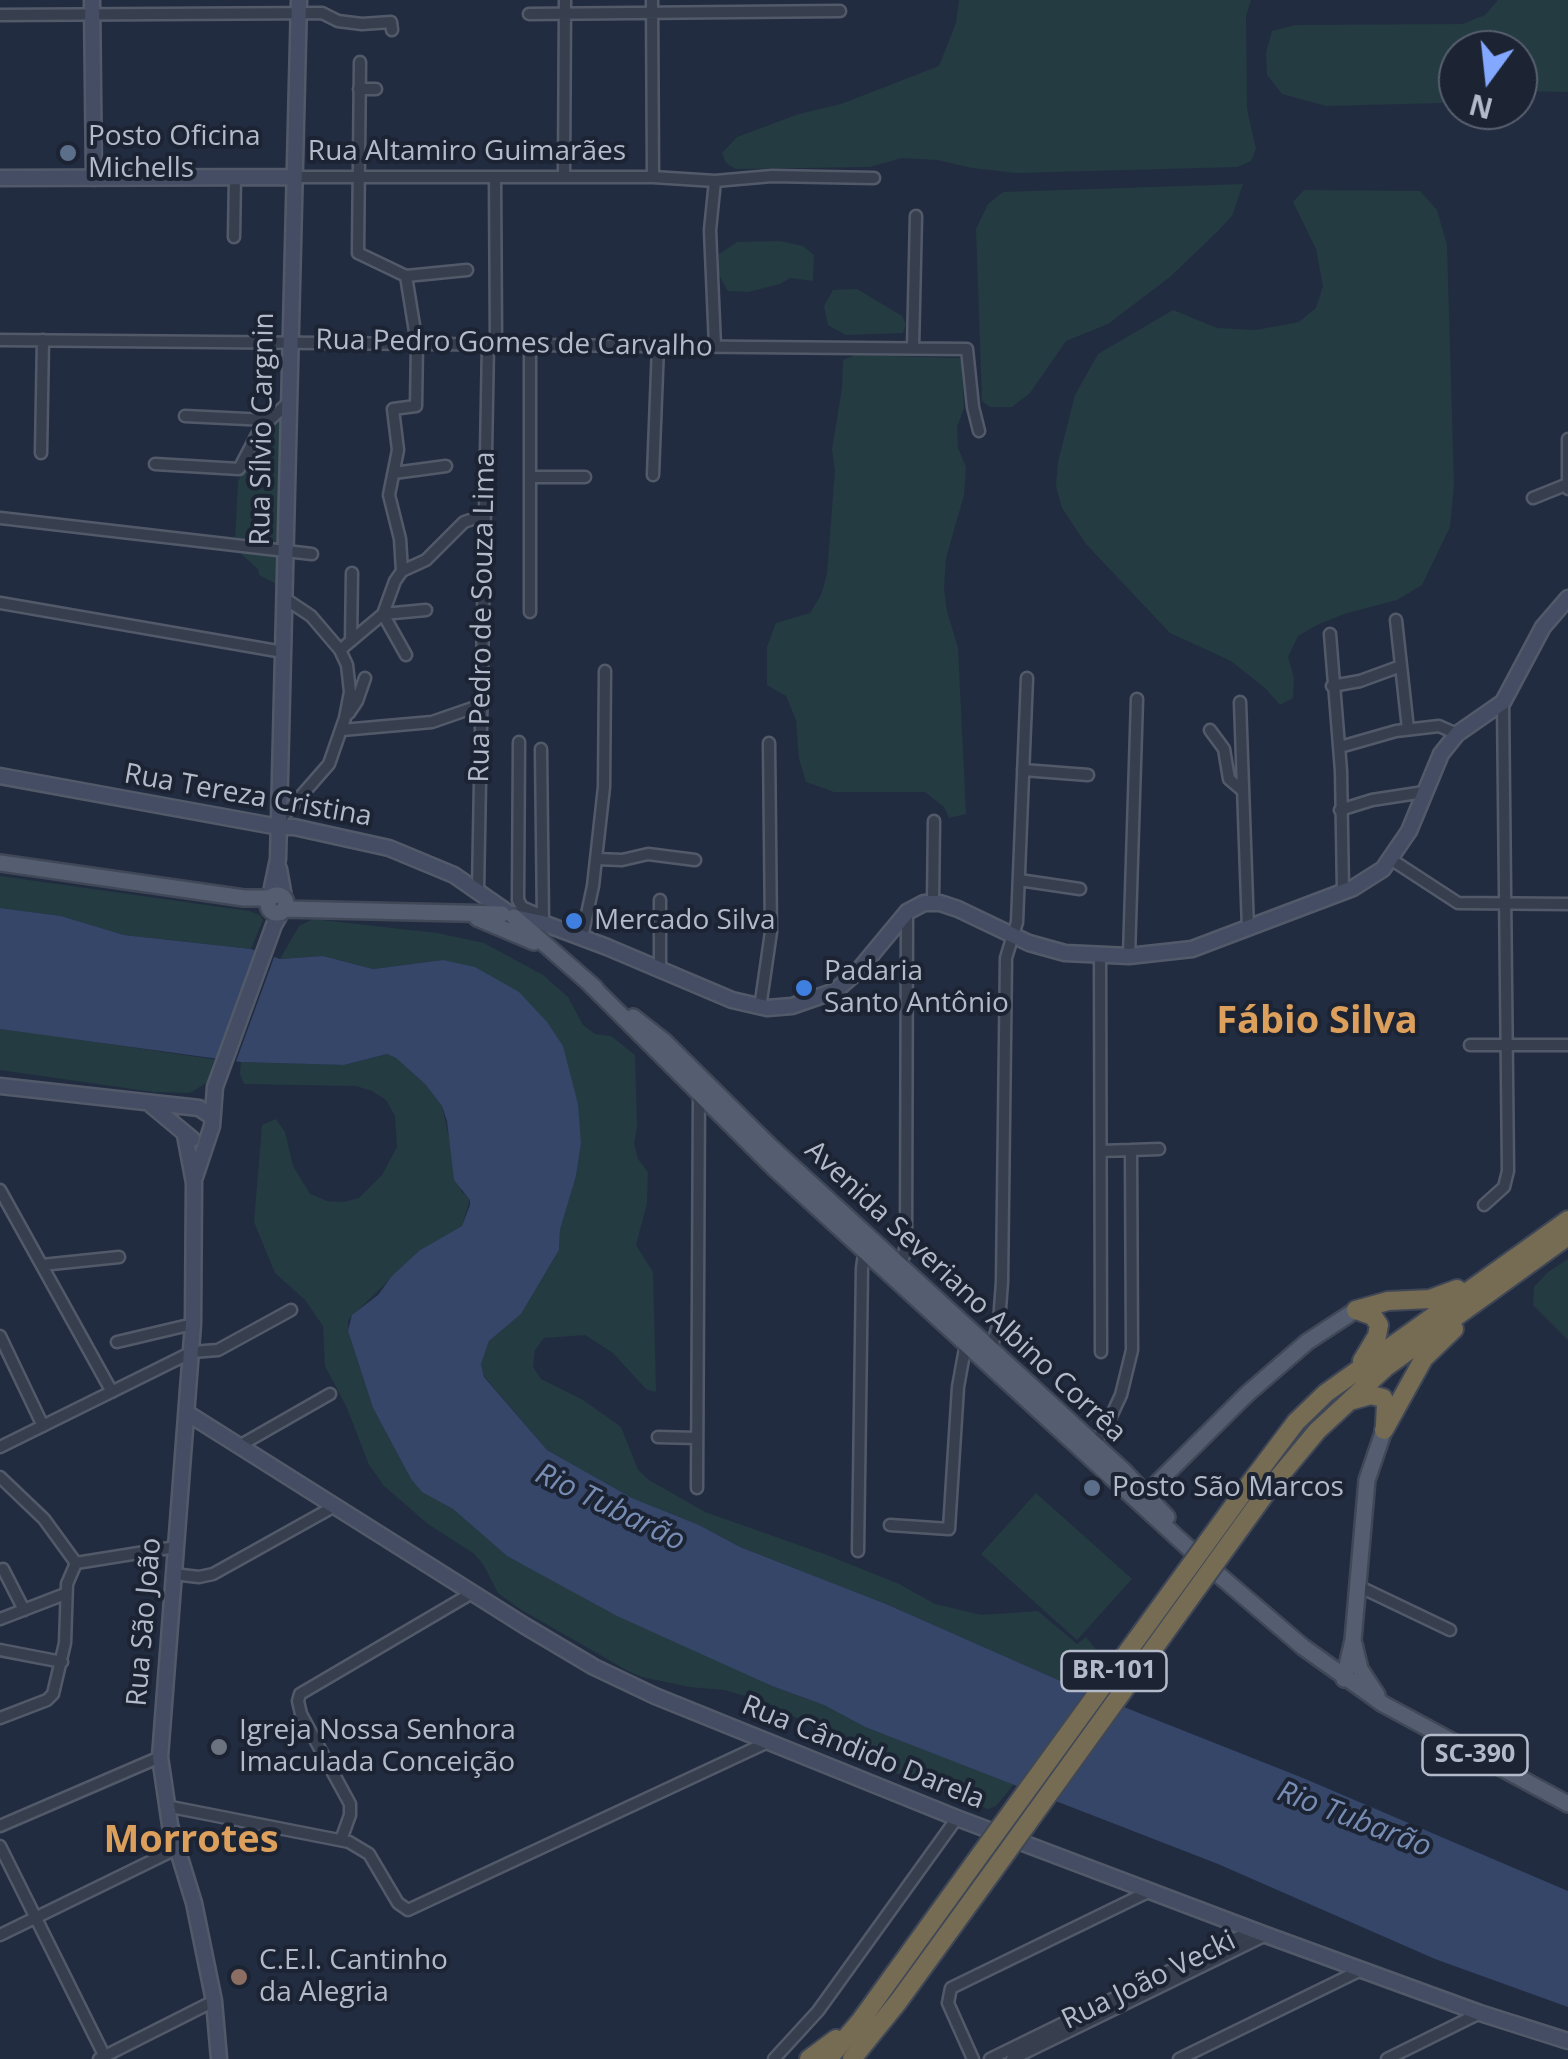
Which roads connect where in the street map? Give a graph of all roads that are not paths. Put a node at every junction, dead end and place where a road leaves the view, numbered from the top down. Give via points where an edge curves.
1 (176, 0) edge
2 (565, 0) edge
3 (652, 0) edge
4 (92, 7) edge
5 (298, 7) edge
6 (840, 11) dead end
7 (652, 13) junction
8 (176, 14) junction
9 (529, 14) dead end
10 (564, 14) junction
11 (0, 15) edge
12 (392, 26) dead end
13 (360, 62) dead end
14 (359, 88) junction
15 (376, 88) dead end
16 (294, 177) junction
17 (357, 177) junction
18 (495, 177) junction
19 (564, 177) junction
20 (652, 177) junction
21 (0, 178) edge
22 (94, 178) junction
23 (235, 178) junction
24 (874, 178) dead end
25 (715, 181) junction
26 (916, 216) dead end
27 (234, 237) dead end
28 (468, 270) dead end
29 (406, 276) junction
30 (0, 340) edge
31 (44, 340) junction
32 (290, 342) junction
33 (417, 344) junction
34 (492, 344) junction
35 (530, 344) junction
36 (658, 346) junction
37 (715, 346) junction
38 (914, 348) junction
39 (289, 402) junction
40 (416, 406) junction
41 (431, 406) dead end
42 (185, 416) dead end
43 (267, 420) junction
44 (979, 430) dead end
45 (1568, 439) edge
46 (41, 453) dead end
47 (155, 464) dead end
48 (446, 466) dead end
49 (394, 473) junction
50 (652, 475) dead end
51 (530, 477) junction
52 (585, 478) dead end
53 (1568, 486) edge
54 (1533, 498) dead end
55 (484, 514) junction
56 (0, 518) edge
57 (285, 552) junction
58 (312, 554) dead end
59 (402, 571) junction
60 (352, 573) dead end
61 (284, 598) junction
62 (1568, 598) edge
63 (0, 603) edge
64 (426, 610) dead end
65 (530, 612) dead end
66 (383, 614) junction
67 (1396, 620) dead end
68 (1330, 634) dead end
69 (350, 642) junction
70 (340, 650) junction
71 (283, 652) junction
72 (406, 655) dead end
73 (1401, 666) junction
74 (604, 671) dead end
75 (365, 678) dead end
76 (1027, 678) dead end
77 (1332, 686) junction
78 (1137, 699) dead end
79 (1240, 702) dead end
80 (1503, 702) junction
81 (481, 705) junction
82 (343, 724) junction
83 (1408, 729) junction
84 (1210, 730) dead end
85 (1457, 734) junction
86 (520, 742) dead end
87 (769, 743) dead end
88 (1340, 748) junction
89 (541, 749) dead end
90 (1023, 770) junction
91 (1088, 775) dead end
92 (0, 776) edge
93 (1243, 791) junction
94 (1424, 792) junction
95 (1340, 810) junction
96 (934, 821) dead end
97 (279, 824) junction
98 (597, 859) junction
99 (695, 860) dead end
100 (1392, 860) junction
101 (0, 864) edge
102 (1019, 880) junction
103 (1080, 889) dead end
104 (478, 890) junction
105 (1342, 891) junction
106 (660, 900) dead end
107 (933, 902) junction
108 (1505, 904) junction
109 (1568, 904) edge
110 (276, 909) junction
111 (907, 912) junction
112 (508, 918) junction
113 (543, 924) junction
114 (1248, 929) junction
115 (1012, 936) junction
116 (582, 937) junction
117 (551, 950) junction
118 (1100, 956) junction
119 (1130, 956) junction
120 (660, 970) junction
121 (760, 1008) junction
122 (1470, 1045) dead end
123 (1506, 1045) junction
124 (1568, 1045) edge
125 (217, 1083) junction
126 (0, 1086) edge
127 (701, 1087) junction
128 (151, 1104) junction
129 (192, 1109) junction
130 (210, 1116) junction
131 (184, 1132) junction
132 (208, 1134) junction
133 (1158, 1149) dead end
134 (1131, 1150) junction
135 (1101, 1151) junction
136 (194, 1183) junction
137 (0, 1190) edge
138 (1484, 1204) dead end
139 (1568, 1220) edge
140 (1568, 1236) edge
141 (867, 1244) junction
142 (119, 1257) dead end
143 (42, 1265) junction
144 (1523, 1268) junction
145 (894, 1269) junction
146 (1493, 1272) junction
147 (291, 1310) dead end
148 (1356, 1310) junction
149 (193, 1324) junction
150 (0, 1336) edge
151 (117, 1342) dead end
152 (966, 1344) junction
153 (991, 1350) junction
154 (192, 1352) junction
155 (1102, 1352) dead end
156 (1357, 1368) junction
157 (112, 1392) junction
158 (330, 1394) dead end
159 (1343, 1405) junction
160 (187, 1413) junction
161 (42, 1426) junction
162 (1384, 1430) junction
163 (658, 1437) dead end
164 (697, 1438) junction
165 (239, 1446) junction
166 (0, 1447) edge
167 (1090, 1449) junction
168 (1166, 1475) junction
169 (0, 1477) edge
170 (1132, 1479) junction
171 (1261, 1484) junction
172 (697, 1488) dead end
173 (1142, 1498) junction
174 (335, 1506) junction
175 (1158, 1507) junction
176 (890, 1525) dead end
177 (176, 1547) junction
178 (858, 1551) dead end
179 (1205, 1562) junction
180 (76, 1563) junction
181 (4, 1570) dead end
182 (174, 1574) junction
183 (1358, 1586) junction
184 (472, 1593) junction
185 (65, 1594) junction
186 (24, 1610) junction
187 (0, 1619) edge
188 (1450, 1630) dead end
189 (1354, 1640) junction
190 (1, 1651) edge
191 (62, 1662) junction
192 (1337, 1674) junction
193 (1382, 1704) junction
194 (0, 1718) edge
195 (768, 1742) junction
196 (160, 1757) junction
197 (1568, 1804) edge
198 (166, 1806) junction
199 (957, 1818) junction
200 (0, 1826) edge
201 (341, 1840) junction
202 (0, 1846) edge
203 (176, 1849) junction
204 (1150, 1890) junction
205 (35, 1918) junction
206 (1259, 1932) junction
207 (0, 1935) edge
208 (1362, 1969) junction
209 (214, 2001) junction
210 (1480, 2013) junction
211 (860, 2020) junction
212 (1045, 2038) junction
213 (1568, 2041) edge
214 (103, 2058) edge
215 (219, 2059) edge
216 (774, 2059) edge
217 (809, 2059) edge
218 (828, 2059) edge
219 (852, 2059) edge
220 (973, 2059) edge
221 (990, 2059) edge
222 (1012, 2059) edge
223 (1180, 2059) edge
224 (1388, 2059) edge

1 - 8 street
2 - 10 street
3 - 7 street
4 - 8 street
4 - 11 street
4 - 22 street
5 - 8 street
5 - 12 street via 338,21
5 - 16 street, Rua Sílvio Cargnin
6 - 7 street
7 - 10 street
7 - 20 street
9 - 10 street
10 - 19 street
13 - 14 street
14 - 15 street
14 - 17 street
16 - 17 street, Rua Altamiro Guimarães
16 - 23 street, Rua Altamiro Guimarães
16 - 32 street, Rua Sílvio Cargnin
17 - 18 street, Rua Altamiro Guimarães
17 - 29 street via 358,253
18 - 19 street, Rua Altamiro Guimarães
18 - 34 street, Rua Pedro de Souza Lima
19 - 20 street, Rua Altamiro Guimarães
20 - 25 street, Rua Altamiro Guimarães
21 - 22 street, Rua Altamiro Guimarães
22 - 23 street, Rua Altamiro Guimarães
23 - 27 street
24 - 25 street, Rua Altamiro Guimarães
25 - 37 street
26 - 38 street
28 - 29 street
29 - 33 street
30 - 31 street, Rua Pedro Gomes de Carvalho
31 - 32 street, Rua Pedro Gomes de Carvalho
31 - 46 street
32 - 33 street, Rua Pedro Gomes de Carvalho
32 - 39 street, Rua Sílvio Cargnin
33 - 34 street, Rua Pedro Gomes de Carvalho
33 - 40 street
34 - 35 street, Rua Pedro Gomes de Carvalho
34 - 55 street, Rua Pedro de Souza Lima
35 - 36 street, Rua Pedro Gomes de Carvalho
35 - 51 street
36 - 37 street, Rua Pedro Gomes de Carvalho
36 - 50 street
37 - 38 street, Rua Pedro Gomes de Carvalho
38 - 44 street, Rua Pedro Gomes de Carvalho via 967,348
39 - 43 street
39 - 57 street, Rua Sílvio Cargnin
40 - 41 street
40 - 49 street via 392,409
42 - 43 street
43 - 47 street via 240,469
45 - 53 street
48 - 49 street
49 - 59 street via 390,504
51 - 52 street
51 - 65 street
53 - 54 street
55 - 59 street
55 - 81 street, Rua Pedro de Souza Lima
56 - 57 street
57 - 58 street
57 - 61 street, Rua Sílvio Cargnin
59 - 66 street
60 - 69 street
61 - 70 street via 311,616
61 - 71 street, Rua Sílvio Cargnin
62 - 80 street via 1543,627
63 - 71 street
64 - 66 street
66 - 69 street
66 - 72 street
67 - 73 street
68 - 77 street
69 - 70 street
70 - 82 street via 350,692
71 - 97 street, Rua Sílvio Cargnin
73 - 77 street
73 - 83 street
74 - 98 street
75 - 82 street
76 - 90 street
77 - 88 street
78 - 119 street
79 - 93 street
80 - 85 street
80 - 108 street
81 - 82 street via 432,722
81 - 104 street, Rua Pedro de Souza Lima
82 - 97 street via 323,774
83 - 85 street via 1439,726
83 - 88 street
84 - 93 street via 1224,749 1229,779
85 - 94 street
86 - 113 street via 518,900
87 - 121 street via 771,932
88 - 95 street
89 - 113 street
90 - 91 street
90 - 102 street
92 - 97 street, Rua Tereza Cristina
93 - 114 street
94 - 95 street
94 - 100 street
95 - 105 street
96 - 107 street
97 - 104 street, Rua Tereza Cristina via 389,848
97 - 110 street, Rua Sílvio Cargnin
98 - 99 street via 648,854
98 - 116 street
100 - 105 street
100 - 108 street via 1458,902
101 - 110 main road via 244,898
102 - 103 street
102 - 115 street
104 - 112 street, Rua Tereza Cristina
105 - 114 street
106 - 120 street
107 - 111 street
107 - 115 street
108 - 109 street
108 - 123 street
110 - 112 main road
110 - 125 street
111 - 121 street via 835,991 792,1006
111 - 145 street via 906,1241
112 - 113 street
112 - 117 main road, Avenida Severiano Albino Corrêa
113 - 116 street
113 - 117 main road
114 - 119 street via 1192,949
115 - 118 street via 1051,950
115 - 153 street via 1006,958 1000,1322
116 - 120 street
117 - 127 main road, Avenida Severiano Albino Corrêa via 657,1036
118 - 119 street
118 - 135 street
120 - 121 street
122 - 123 street
123 - 124 street
123 - 138 street via 1506,1182
125 - 129 street
125 - 130 street
126 - 128 street
127 - 141 main road, Avenida Severiano Albino Corrêa
127 - 164 street
128 - 129 street
128 - 131 street
129 - 130 street
129 - 131 street via 181,1120
130 - 132 street
131 - 132 street via 200,1140
131 - 136 street, Rua São João
132 - 136 street, Rua São João
133 - 134 street
134 - 135 street
134 - 167 street via 1131,1364 1114,1412
135 - 155 street
136 - 149 street, Rua São João
137 - 143 street
139 - 146 highway, BR-101
140 - 144 highway, BR-101
141 - 145 main road, Avenida Severiano Albino Corrêa
141 - 178 street
142 - 143 street
143 - 157 street
144 - 159 highway, BR-101
144 - 162 highway via 1424,1358
145 - 152 main road, Avenida Severiano Albino Corrêa
145 - 153 main road, Avenida Severiano Albino Corrêa
146 - 148 highway via 1441,1296
146 - 156 highway, BR-101
147 - 154 street via 218,1350
148 - 156 highway via 1372,1316 1379,1330
148 - 168 main road via 1307,1342
149 - 151 street
149 - 154 street, Rua São João
150 - 161 street
152 - 153 main road
152 - 167 main road, Avenida Severiano Albino Corrêa
152 - 176 street via 949,1530
153 - 167 main road, Avenida Severiano Albino Corrêa
154 - 157 street
154 - 160 street, Rua São João
156 - 171 highway, BR-101 via 1310,1406
157 - 161 street
158 - 165 street
159 - 162 highway via 1380,1396 1386,1404
159 - 171 highway, BR-101
160 - 165 street, Rua Cândido Darela
160 - 177 street, Rua São João
161 - 166 street
162 - 183 main road via 1367,1480
163 - 164 street
164 - 172 street
165 - 174 street, Rua Cândido Darela
167 - 170 main road, Avenida Severiano Albino Corrêa
167 - 173 main road, Avenida Severiano Albino Corrêa
168 - 170 main road
168 - 173 main road
168 - 175 main road
169 - 180 street via 44,1518
170 - 173 main road, Avenida Severiano Albino Corrêa
171 - 211 highway, BR-101, bridge
171 - 219 highway, BR-101, bridge via 992,1874
173 - 175 main road, Avenida Severiano Albino Corrêa
173 - 179 main road, Avenida Severiano Albino Corrêa
174 - 182 street via 213,1574
174 - 184 street, Rua Cândido Darela
175 - 179 main road, Avenida Severiano Albino Corrêa
177 - 180 street
177 - 182 street, Rua São João
179 - 192 main road, SC-390
180 - 185 street
181 - 186 street
182 - 196 street, Rua São João
183 - 188 street
183 - 189 main road
184 - 195 street, Rua Cândido Darela via 622,1680
184 - 201 street via 300,1694 301,1714 350,1804
185 - 186 street
185 - 191 street
186 - 187 street
189 - 192 main road
189 - 193 main road via 1360,1669
190 - 191 street
191 - 194 street via 50,1698
192 - 193 main road, SC-390
193 - 197 main road, SC-390
195 - 199 street, Rua Cândido Darela
195 - 201 street via 414,1910 402,1908 369,1854
196 - 198 street, Rua São João
196 - 200 street
198 - 201 street
198 - 203 street, Rua São João
199 - 204 street, Rua Cândido Darela
199 - 216 street via 838,1984
202 - 205 street
203 - 205 street
203 - 209 street, Rua São João
204 - 206 street, Rua Cândido Darela
204 - 220 street via 957,1984 948,1995 951,2012
205 - 207 street
205 - 214 street
206 - 208 street, Rua Cândido Darela
206 - 212 street, Rua João Vecki
208 - 210 street, Rua Cândido Darela
208 - 223 street
209 - 214 street
209 - 215 street, Rua São João
210 - 213 street, Rua Cândido Darela
210 - 224 street
211 - 217 highway
211 - 218 highway, BR-101
212 - 221 street, Rua João Vecki
212 - 222 street, Rua João Vecki

